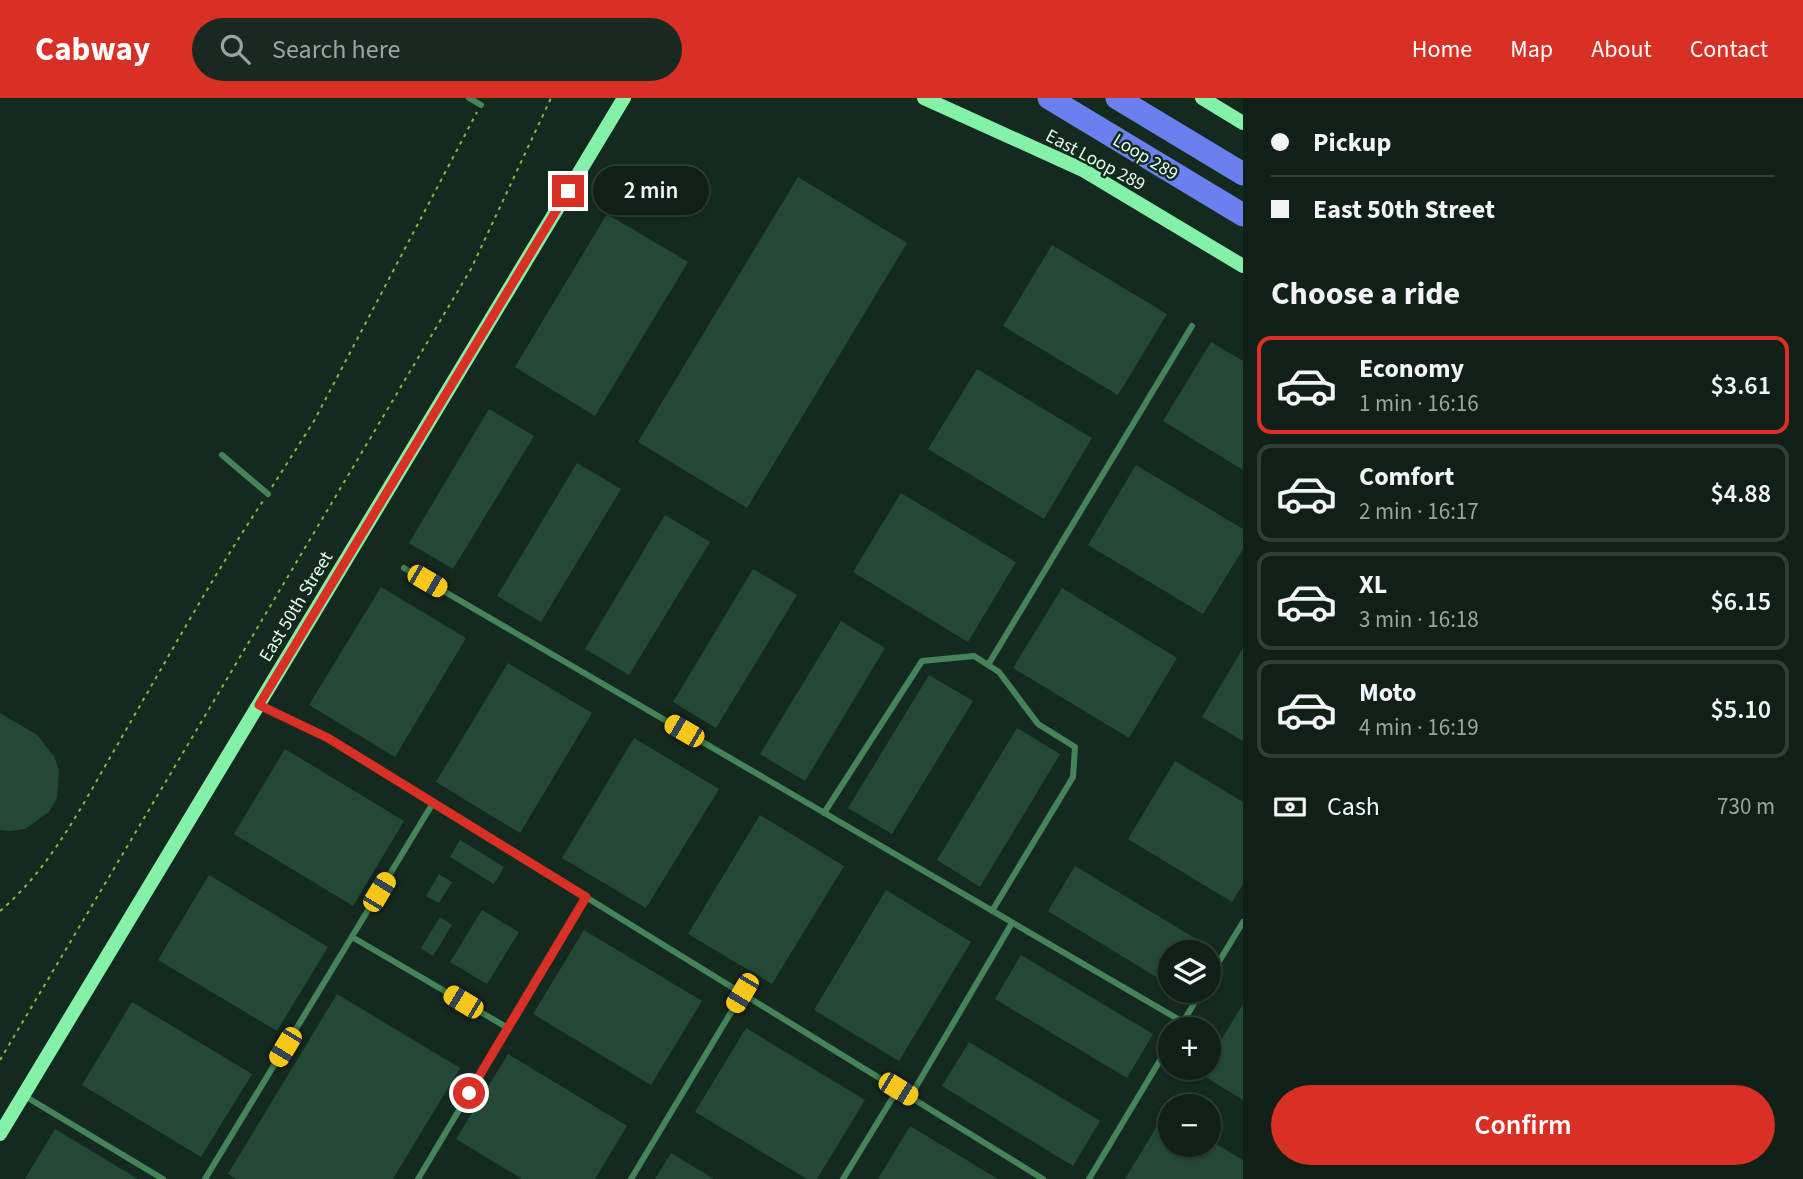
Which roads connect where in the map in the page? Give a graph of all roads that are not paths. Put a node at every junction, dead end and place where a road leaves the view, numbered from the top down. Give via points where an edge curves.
1 (469, 98) edge
2 (624, 98) edge
3 (924, 98) edge
4 (1049, 98) edge
5 (1117, 98) edge
6 (1202, 98) edge
7 (481, 104) road end
8 (1243, 123) edge
9 (1243, 174) edge
10 (1243, 215) edge
11 (1243, 266) edge
12 (1192, 326) dead end
13 (222, 455) dead end
14 (268, 494) road end
15 (404, 568) dead end
16 (988, 665) junction
17 (259, 705) junction
18 (433, 803) junction
19 (824, 813) junction
20 (586, 897) junction
21 (992, 911) junction
22 (1243, 922) edge
23 (1012, 923) junction
24 (352, 937) junction
25 (1221, 958) edge
26 (742, 993) junction
27 (1166, 1017) edge
28 (508, 1028) junction
29 (1158, 1064) edge
30 (898, 1089) junction
31 (23, 1095) junction
32 (910, 1097) junction
33 (0, 1134) edge
34 (163, 1179) edge
35 (205, 1179) edge
36 (418, 1179) edge
37 (631, 1179) edge
38 (843, 1179) edge
39 (1043, 1179) edge
40 (1089, 1179) edge

1 - 7 lane
2 - 17 main road, East 50th Street
3 - 11 main road, East Loop 289 via 1083,170
4 - 10 highway, Loop 289
5 - 9 highway, Loop 289
6 - 8 main road
12 - 16 lane
13 - 14 lane
15 - 19 lane
16 - 19 lane via 974,656 922,661
16 - 21 lane via 999,672 1038,724 1075,747 1073,777
17 - 18 lane via 328,738
17 - 31 main road, East 50th Street
18 - 20 lane
18 - 24 lane
19 - 21 lane
20 - 26 lane
20 - 28 lane
21 - 23 lane
22 - 25 lane
23 - 27 lane
23 - 32 lane
24 - 28 lane
24 - 35 lane
26 - 30 lane
26 - 37 lane
28 - 36 lane
29 - 40 lane
30 - 32 lane
30 - 38 lane
31 - 33 main road, East 50th Street
31 - 34 lane
32 - 39 lane

